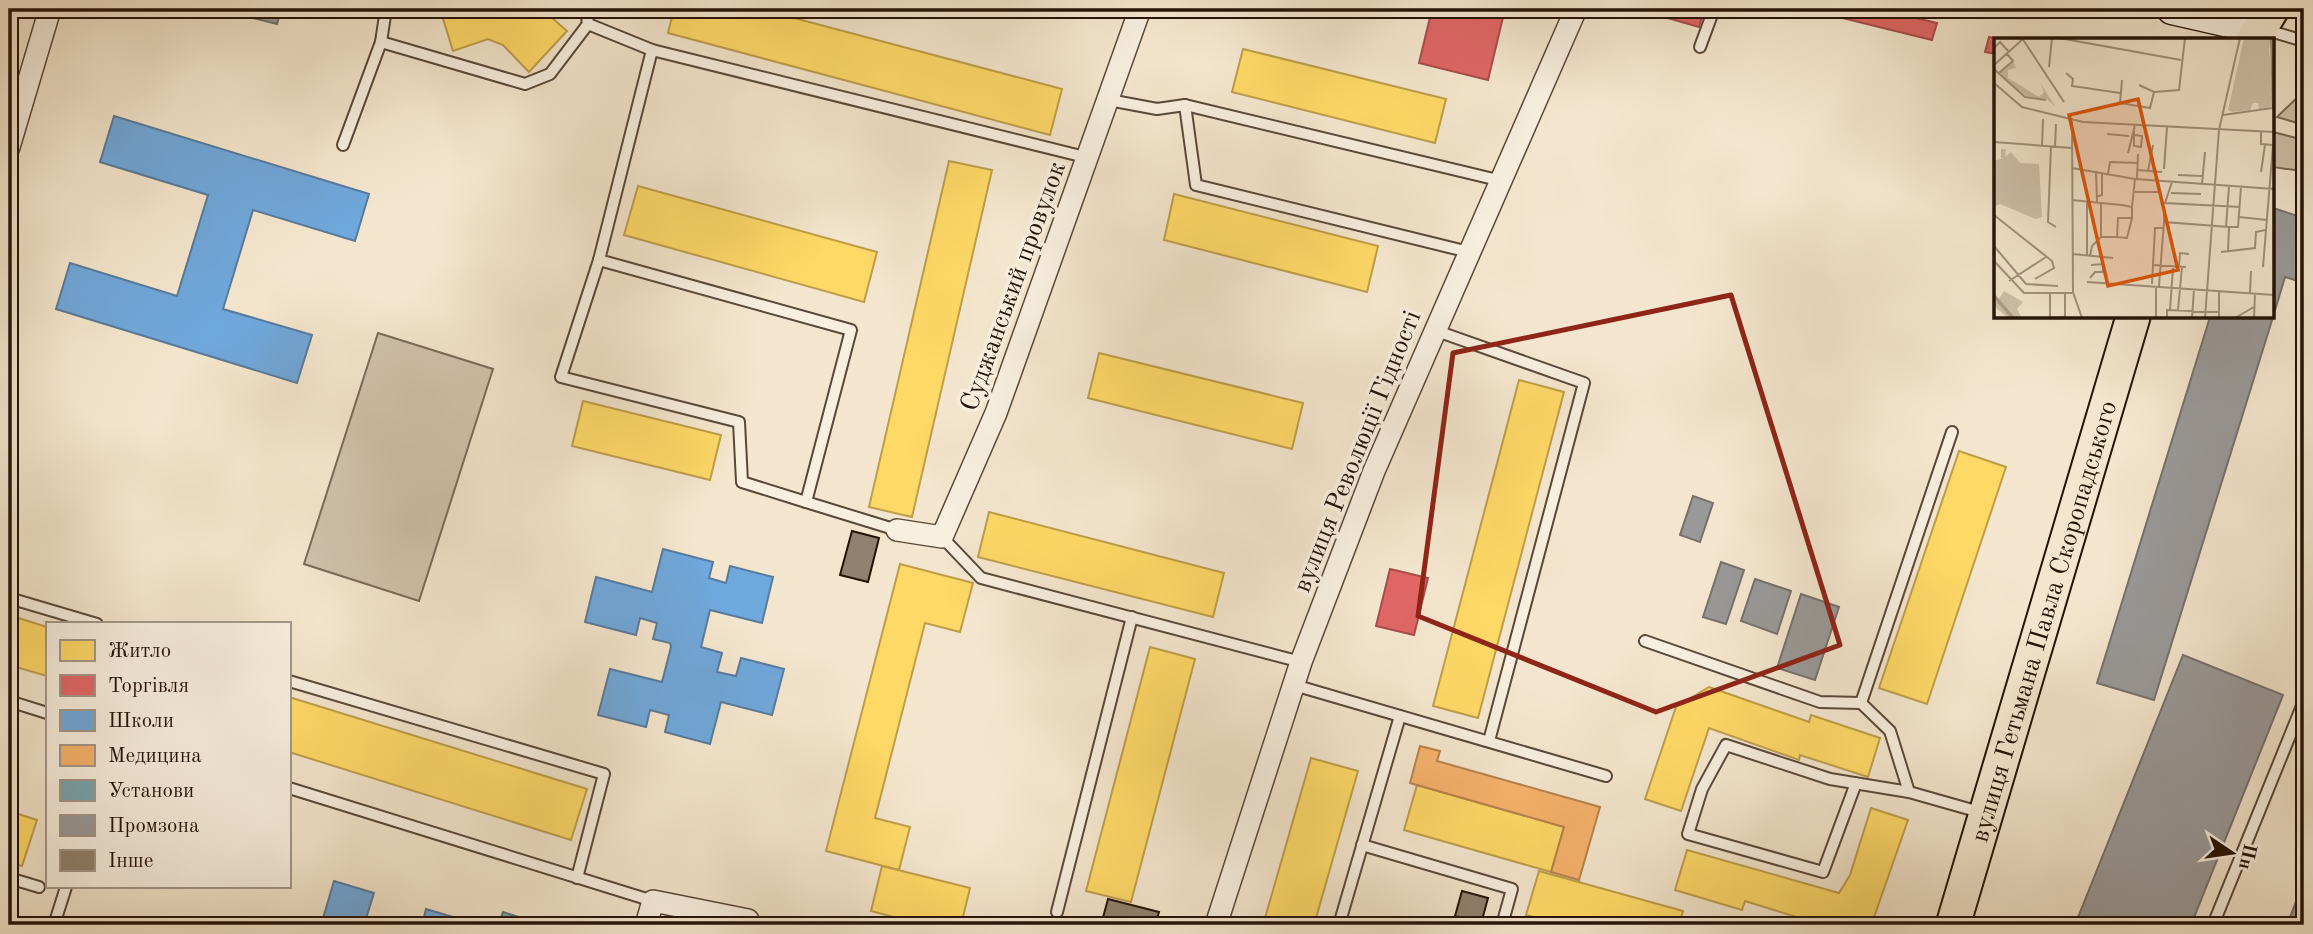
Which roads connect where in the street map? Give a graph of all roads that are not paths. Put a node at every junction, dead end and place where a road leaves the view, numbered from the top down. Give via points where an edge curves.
1 (50, 9) edge
2 (386, 9) edge
3 (586, 9) edge
4 (1140, 9) edge
5 (1576, 9) edge
6 (1714, 9) edge
7 (2172, 9) edge
8 (588, 24) junction
9 (2262, 26) edge
10 (2304, 41) edge
11 (382, 42) junction
12 (1700, 47) dead end
13 (652, 50) junction
14 (1109, 100) junction
15 (1185, 106) junction
16 (343, 145) dead end
17 (9, 147) edge
18 (1089, 158) junction
19 (1502, 181) junction
20 (1469, 252) junction
21 (600, 260) junction
22 (2133, 318) edge
23 (1434, 330) junction
24 (1952, 432) dead end
25 (806, 502) junction
26 (897, 530) joint
27 (942, 537) junction
28 (9, 598) edge
29 (1132, 617) junction
30 (90, 622) edge
31 (1645, 641) dead end
32 (1301, 662) junction
33 (290, 681) edge
34 (1294, 685) junction
35 (9, 701) edge
36 (2304, 701) edge
37 (1861, 703) junction
38 (46, 713) edge
39 (1400, 716) junction
40 (1489, 740) junction
41 (1606, 776) dead end
42 (1856, 783) junction
43 (290, 788) edge
44 (1909, 792) junction
45 (1986, 813) junction
46 (1362, 845) junction
47 (9, 878) edge
48 (577, 878) junction
49 (39, 887) dead end
50 (66, 888) edge
51 (653, 901) junction
52 (1057, 912) dead end
53 (747, 920) dead end
54 (54, 925) edge
55 (646, 925) edge
56 (1216, 925) edge
57 (1339, 925) edge
58 (1502, 925) edge
59 (1953, 925) edge
60 (2213, 925) edge

1 - 17 street
2 - 11 lane
3 - 8 lane
4 - 14 street, Суджанський провулок
5 - 19 street, вулиця Революції Гідності
6 - 12 lane
7 - 9 main road
8 - 11 lane via 550,74 525,84
8 - 13 lane
9 - 10 lane
11 - 16 lane
13 - 18 lane
13 - 21 lane
14 - 15 lane via 1157,109
14 - 18 street, Суджанський провулок
15 - 19 lane
15 - 20 lane via 1196,185
18 - 27 street, Суджанський провулок via 996,413
19 - 20 street, вулиця Революції Гідності
20 - 23 street, вулиця Революції Гідності
21 - 25 lane via 561,377 739,422 742,481
21 - 25 lane via 851,330
22 - 45 main road, вулиця Гетьмана Павла Скоропадського
23 - 32 street, вулиця Революції Гідності
23 - 40 lane via 1584,383
24 - 37 lane
25 - 26 lane
26 - 27 street
27 - 29 lane via 981,578
28 - 30 lane
29 - 32 lane
29 - 52 lane
31 - 37 lane via 1820,702
32 - 34 street, вулиця Революції Гідності
33 - 48 lane via 604,774
34 - 39 lane
34 - 56 street, вулиця Революції Гідності
35 - 38 lane
36 - 60 lane
37 - 44 lane via 1890,731
39 - 40 lane
39 - 46 lane
40 - 41 lane
42 - 42 lane via 1726,745 1702,789 1688,834 1823,872
42 - 44 lane
43 - 48 lane
44 - 45 lane
45 - 59 main road, вулиця Гетьмана Павла Скоропадського
46 - 57 lane
46 - 58 lane via 1512,889
47 - 49 lane
48 - 51 lane
50 - 54 lane
51 - 53 street
51 - 55 street

